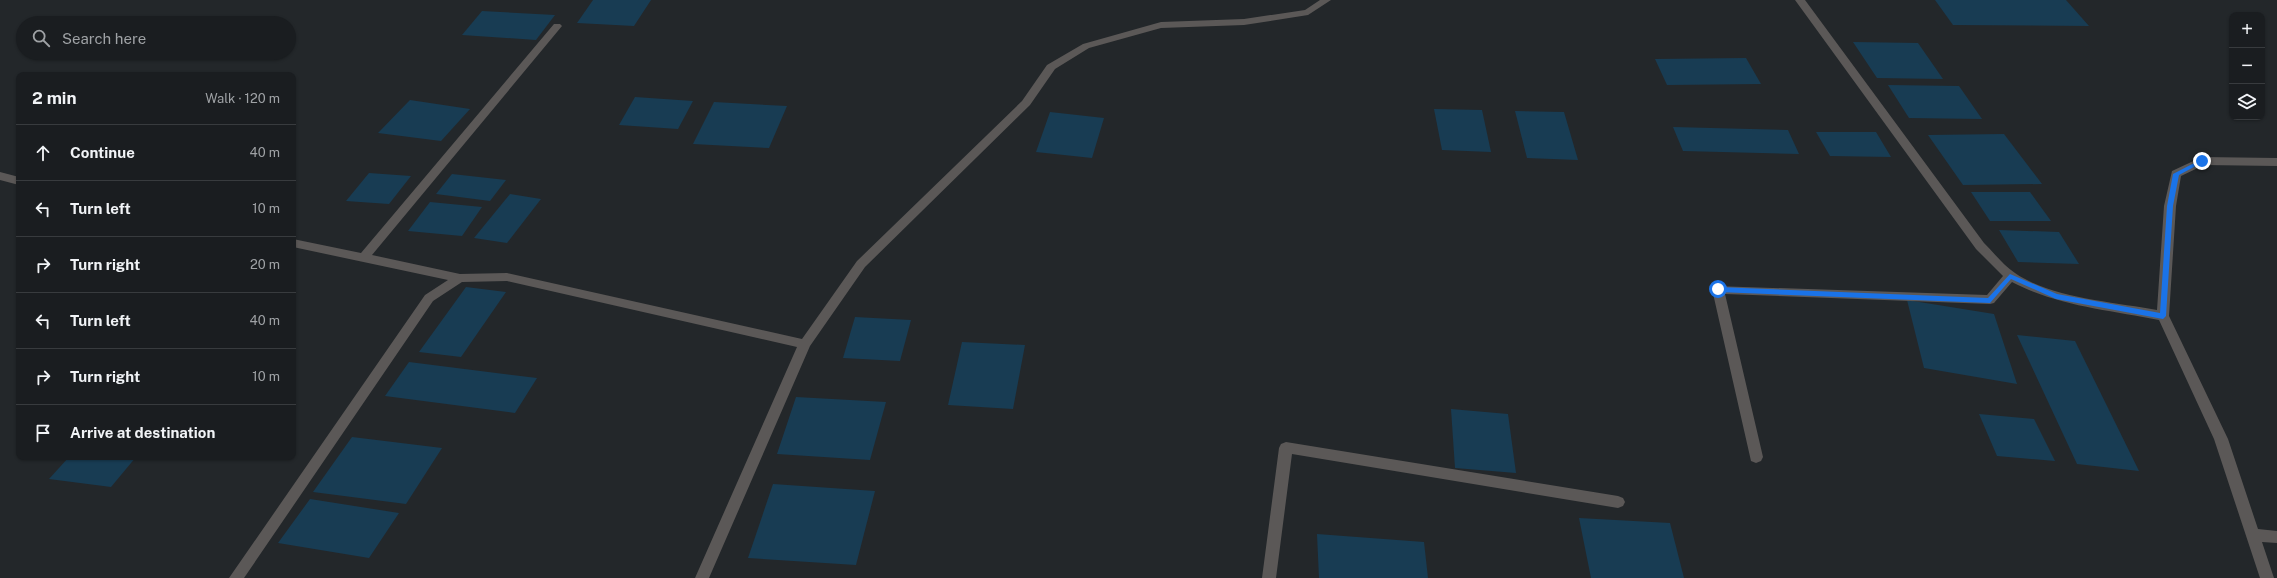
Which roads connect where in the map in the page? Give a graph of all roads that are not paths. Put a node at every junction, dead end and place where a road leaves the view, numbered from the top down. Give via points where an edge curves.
1 (1326, 0) edge
2 (1800, 0) edge
3 (557, 26) dead end
4 (2277, 162) edge
5 (0, 176) edge
6 (16, 179) edge
7 (296, 244) edge
8 (363, 258) junction
9 (2010, 276) junction
10 (460, 278) junction
11 (2163, 316) junction
12 (805, 344) junction
13 (1756, 457) dead end
14 (1618, 502) dead end
15 (2253, 535) junction
16 (2277, 537) edge
17 (236, 578) edge
18 (702, 578) edge
19 (1269, 578) edge
20 (2267, 578) edge

1 - 12 street via 1308,12 1251,21 1161,26 1086,46 1051,67 1026,103 861,264
2 - 9 street via 1980,246
3 - 8 street
4 - 11 street via 2202,161 2176,174 2170,206
5 - 6 street
7 - 8 street
8 - 10 street
9 - 11 street via 2056,296
9 - 13 street via 1990,300 1718,289
10 - 12 street via 508,277
10 - 17 street via 430,298
11 - 15 street via 2221,439
12 - 18 street
14 - 19 street via 1286,448
15 - 16 street
15 - 20 street

